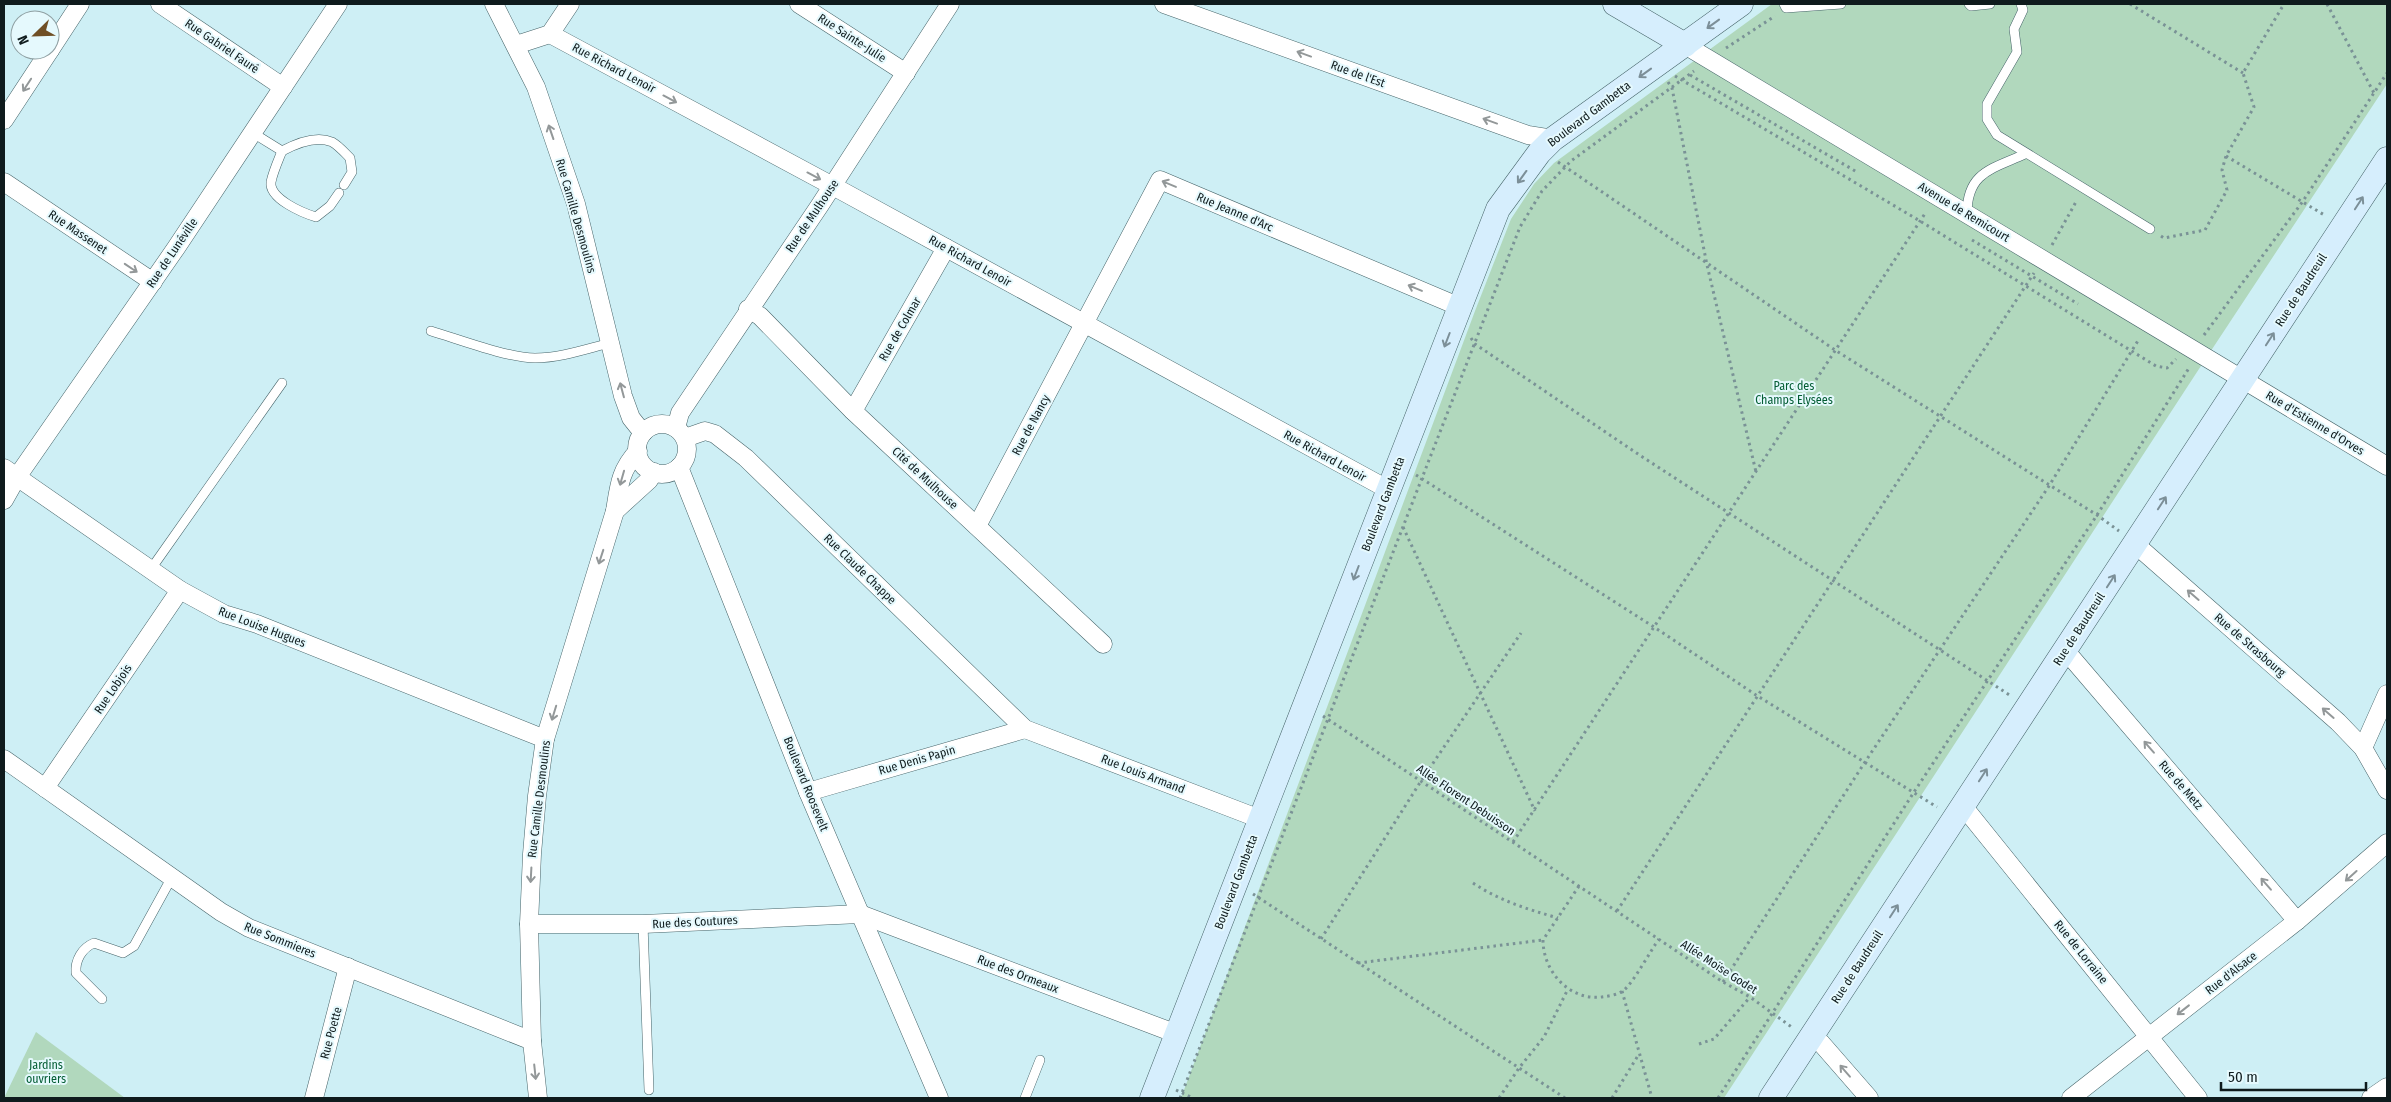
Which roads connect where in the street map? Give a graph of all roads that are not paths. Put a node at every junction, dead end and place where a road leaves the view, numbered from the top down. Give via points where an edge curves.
1 (80, 4) edge
2 (160, 4) edge
3 (338, 4) edge
4 (494, 4) edge
5 (570, 4) edge
6 (799, 4) edge
7 (950, 4) edge
8 (1164, 4) edge
9 (1615, 4) edge
10 (1741, 4) edge
11 (1841, 4) edge
12 (1969, 4) edge
13 (1990, 4) edge
14 (2021, 4) edge
15 (1785, 6) edge
16 (550, 34) junction
17 (60, 35) edge
18 (516, 45) junction
19 (1685, 45) junction
20 (43, 60) edge
21 (906, 73) junction
22 (284, 88) junction
23 (4, 120) edge
24 (253, 134) junction
25 (1546, 146) junction
26 (282, 152) junction
27 (2025, 154) junction
28 (2387, 160) edge
29 (4, 182) edge
30 (833, 186) junction
31 (1967, 214) junction
32 (2150, 229) road end
33 (946, 248) junction
34 (152, 282) junction
35 (748, 309) junction
36 (1456, 317) junction
37 (1085, 324) junction
38 (431, 331) dead end
39 (610, 343) junction
40 (2243, 380) junction
41 (282, 383) dead end
42 (853, 411) junction
43 (643, 433) junction
44 (681, 433) junction
45 (638, 451) junction
46 (2387, 466) edge
47 (680, 467) junction
48 (11, 472) edge
49 (654, 472) junction
50 (1389, 490) junction
51 (4, 500) edge
52 (615, 510) junction
53 (977, 526) junction
54 (2135, 544) junction
55 (150, 569) junction
56 (180, 590) junction
57 (1103, 644) dead end
58 (2066, 650) junction
59 (2387, 694) edge
60 (1025, 728) junction
61 (546, 739) junction
62 (2363, 748) junction
63 (4, 759) edge
64 (45, 788) junction
65 (2387, 790) edge
66 (808, 792) junction
67 (1959, 813) junction
68 (1260, 819) junction
69 (2387, 843) edge
70 (172, 877) junction
71 (860, 914) junction
72 (2297, 921) junction
73 (529, 924) junction
74 (643, 924) junction
75 (348, 967) junction
76 (102, 999) dead end
77 (1176, 1034) junction
78 (2149, 1036) junction
79 (1810, 1039) junction
80 (532, 1041) junction
81 (1040, 1060) dead end
82 (2387, 1087) edge
83 (649, 1090) dead end
84 (314, 1098) edge
85 (538, 1098) edge
86 (939, 1098) edge
87 (1025, 1098) edge
88 (1152, 1098) edge
89 (1771, 1098) edge
90 (1869, 1098) edge
91 (2071, 1098) edge
92 (2198, 1098) edge
93 (2371, 1098) edge

1 - 17 street
2 - 22 street, Rue Gabriel Fauré
3 - 22 street, Rue de Lunéville
4 - 18 street, Rue Camille Desmoulins
5 - 16 street
6 - 21 street, Rue Sainte-Julie
7 - 21 street, Rue de Mulhouse
25 -> 8 street, Rue de l'Est via 1528,135
9 - 19 main road
10 -> 19 main road, Boulevard Gambetta
11 - 15 lane
12 - 13 lane
14 - 27 lane via 2023,10 2014,29 2017,52 1987,104 1987,119 1997,135
16 - 18 street
16 -> 30 street, Rue Richard Lenoir
39 -> 18 street, Rue Camille Desmoulins via 576,204 536,87
19 -> 25 main road, Boulevard Gambetta
19 - 31 street, Avenue de Remicourt
20 -> 23 street
21 - 30 street, Rue de Mulhouse
22 - 24 street, Rue de Lunéville
24 - 26 lane
24 - 34 street, Rue de Lunéville
25 -> 36 main road, Boulevard Gambetta via 1498,209
26 - 26 lane via 295,144 318,140 332,142 350,158 352,172 330,206 316,217 299,211 274,194 271,184
27 - 31 lane via 1984,173 1972,185 1967,197
27 - 32 lane
40 -> 28 main road, Rue de Baudreuil
29 -> 34 street, Rue Massenet
30 - 33 street, Rue Richard Lenoir
30 - 35 street, Rue de Mulhouse
31 - 40 street, Avenue de Remicourt
33 - 37 street, Rue Richard Lenoir
33 - 42 street, Rue de Colmar
34 - 48 street, Rue de Lunéville
35 - 42 street, Cité de Mulhouse via 760,316
35 - 44 street, Rue de Mulhouse via 680,413
36 -> 37 street, Rue Jeanne d'Arc via 1160,180
36 -> 50 main road, Boulevard Gambetta
37 - 50 street, Rue Richard Lenoir
37 - 53 street, Rue de Nancy
38 - 39 lane via 534,358
43 -> 39 street, Rue Camille Desmoulins via 631,418
40 - 46 street, Rue d'Estienne d'Orves
54 -> 40 main road, Rue de Baudreuil
41 - 55 lane
42 - 53 street, Cité de Mulhouse
43 - 44 street via 663,424
43 - 45 street
44 - 47 street via 687,454
44 - 60 street, Rue Claude Chappe via 705,431 746,458
45 - 49 street via 642,464
45 -> 52 street, Rue Camille Desmoulins via 627,462
47 - 49 street via 667,473
47 - 66 street, Boulevard Roosevelt
48 - 51 street, Rue de Lunéville
48 - 55 street, Rue Louise Hugues
49 - 52 street
50 -> 68 main road, Boulevard Gambetta
52 -> 61 street, Rue Camille Desmoulins
53 - 57 street, Cité de Mulhouse
58 -> 54 main road, Rue de Baudreuil
62 -> 54 street, Rue de Strasbourg via 2331,716
55 - 56 street, Rue Louise Hugues
56 - 61 street, Rue Louise Hugues via 224,614 257,624
56 - 64 street, Rue Lobjois
67 -> 58 main road, Rue de Baudreuil
72 -> 58 street, Rue de Metz
59 - 62 street
60 - 66 street, Rue Denis Papin
60 - 68 street, Rue Louis Armand
61 -> 73 street, Rue Camille Desmoulins via 532,854
62 - 65 street, Rue de Strasbourg
63 - 64 street, Rue Sommieres
64 - 70 street, Rue Sommieres
66 - 71 street, Boulevard Roosevelt
67 - 78 street, Rue de Lorraine
79 -> 67 main road, Rue de Baudreuil
68 - 77 main road, Boulevard Gambetta
69 -> 72 street, Rue d'Alsace
70 - 75 street, Rue Sommieres via 249,928
70 - 76 lane via 134,946 122,953 94,943 87,946 75,964 76,973
71 - 74 street, Rue des Coutures
71 - 77 street, Rue des Ormeaux
71 - 86 street, Boulevard Roosevelt
72 -> 78 street, Rue d'Alsace
73 - 74 street, Rue des Coutures
73 - 80 street, Rue Camille Desmoulins
74 - 83 lane
75 - 80 street, Rue Sommieres
75 - 84 street, Rue Poette
77 - 88 main road, Boulevard Gambetta
78 - 91 street, Rue d'Alsace
78 - 92 street, Rue de Lorraine
79 - 89 main road, Rue de Baudreuil
90 -> 79 street via 1821,1043
80 -> 85 street, Rue Camille Desmoulins
81 - 87 lane
82 - 93 street

